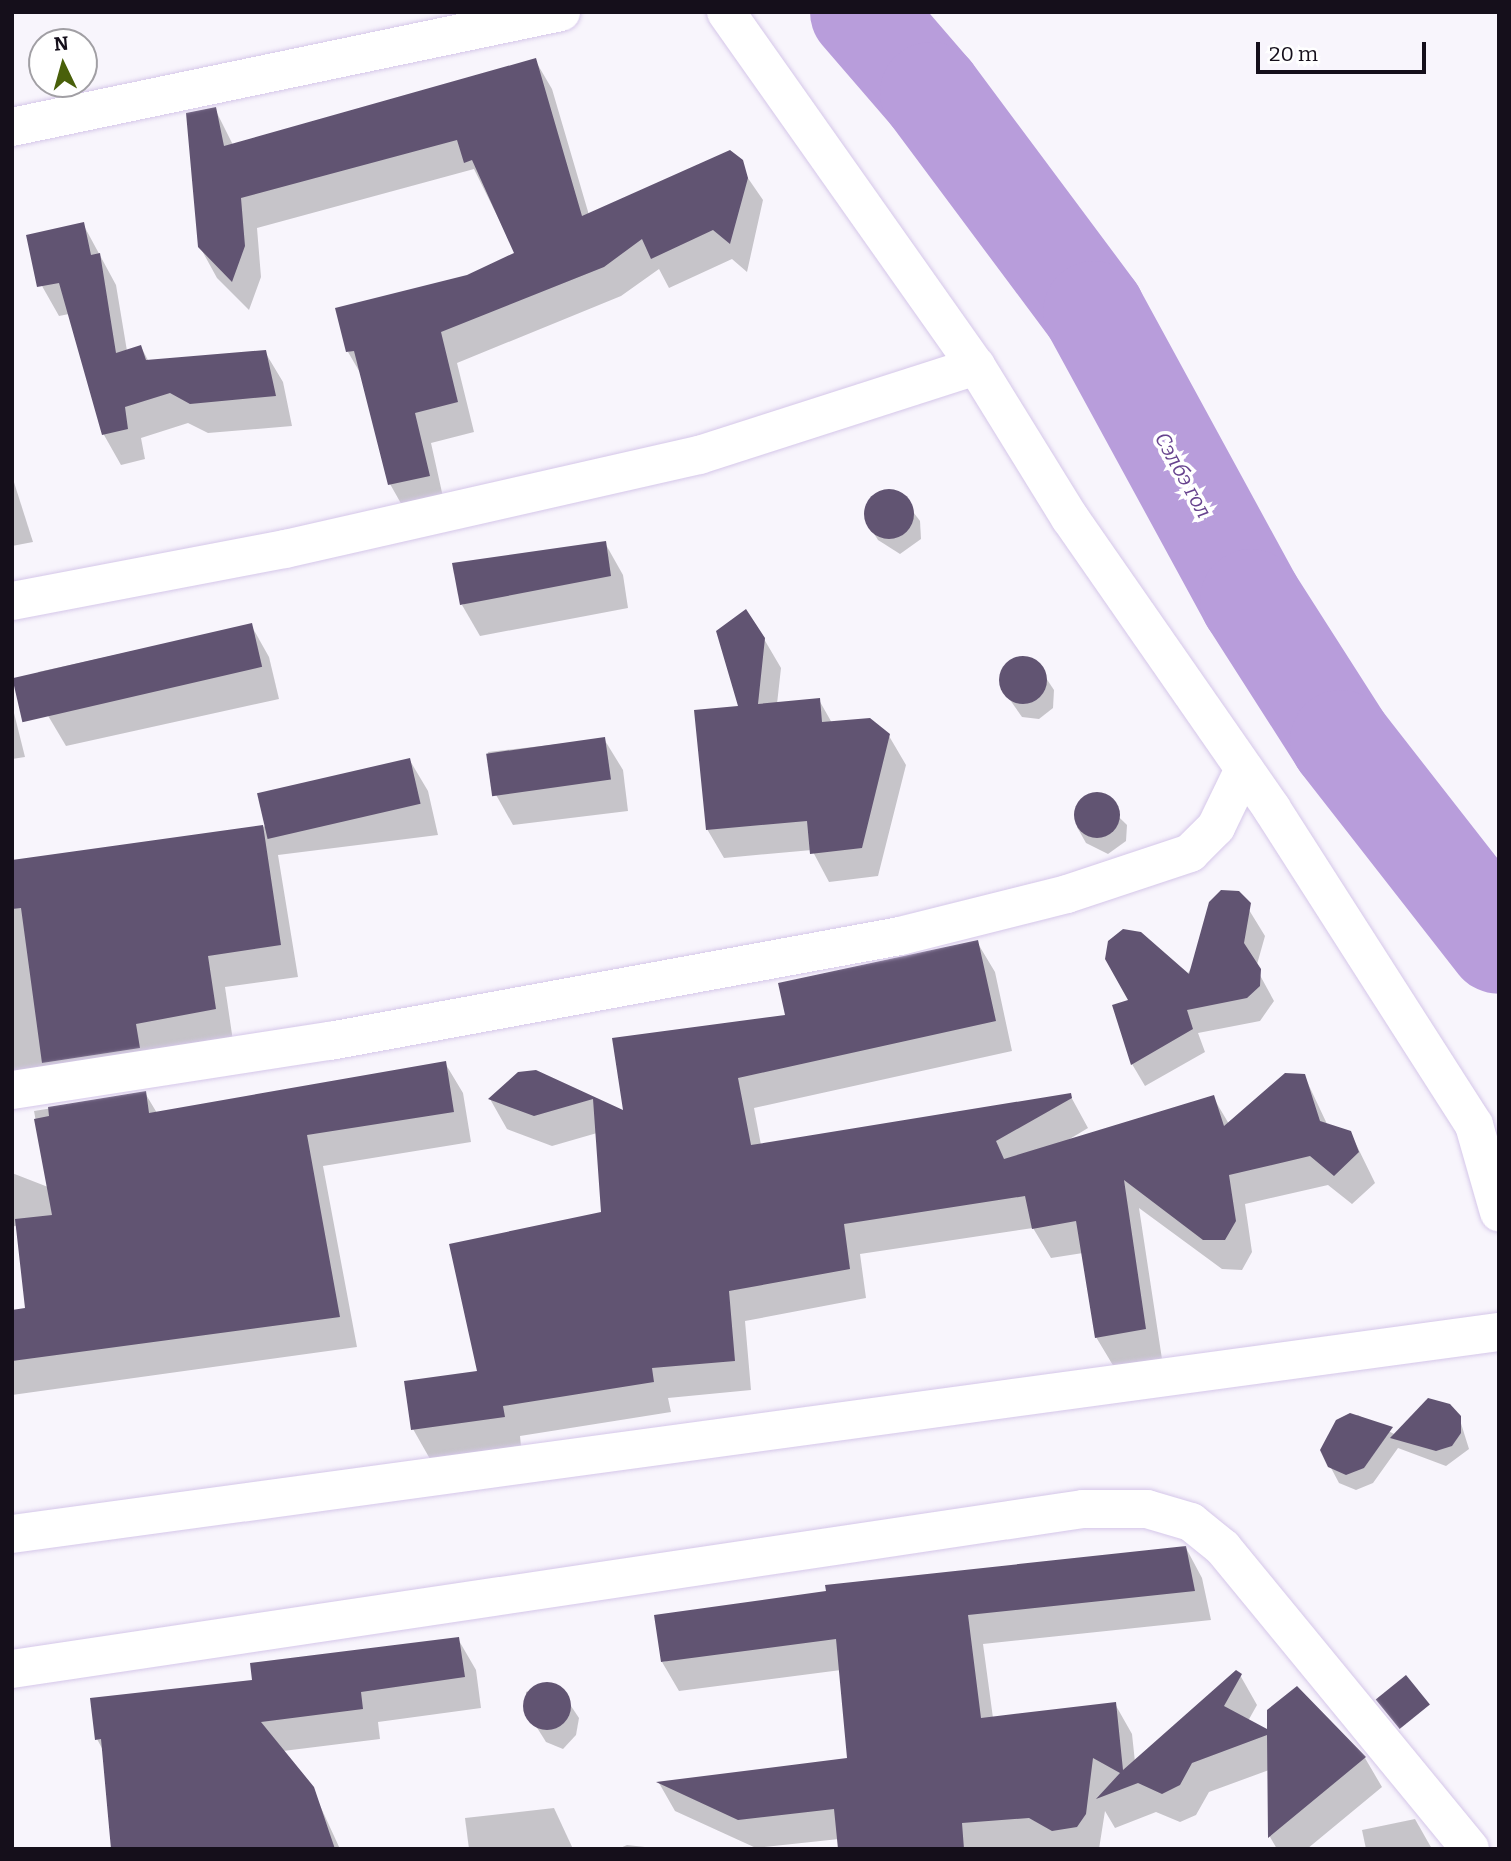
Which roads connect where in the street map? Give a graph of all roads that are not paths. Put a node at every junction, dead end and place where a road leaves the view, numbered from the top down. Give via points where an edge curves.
1 (561, 12) edge
2 (726, 12) edge
3 (12, 127) edge
4 (976, 366) junction
5 (12, 601) edge
6 (1244, 769) junction
7 (12, 1090) edge
8 (1499, 1212) edge
9 (1499, 1332) edge
10 (12, 1534) edge
11 (12, 1670) edge
12 (1470, 1849) edge

1 - 3 street
2 - 4 street
4 - 5 street via 699,455 285,549
4 - 6 street via 1070,518
6 - 7 street via 1216,827 1190,853 1067,894 887,939 343,1038
6 - 8 street via 1474,1125
9 - 10 street
11 - 12 street via 1069,1511 1147,1509 1191,1522 1223,1548

